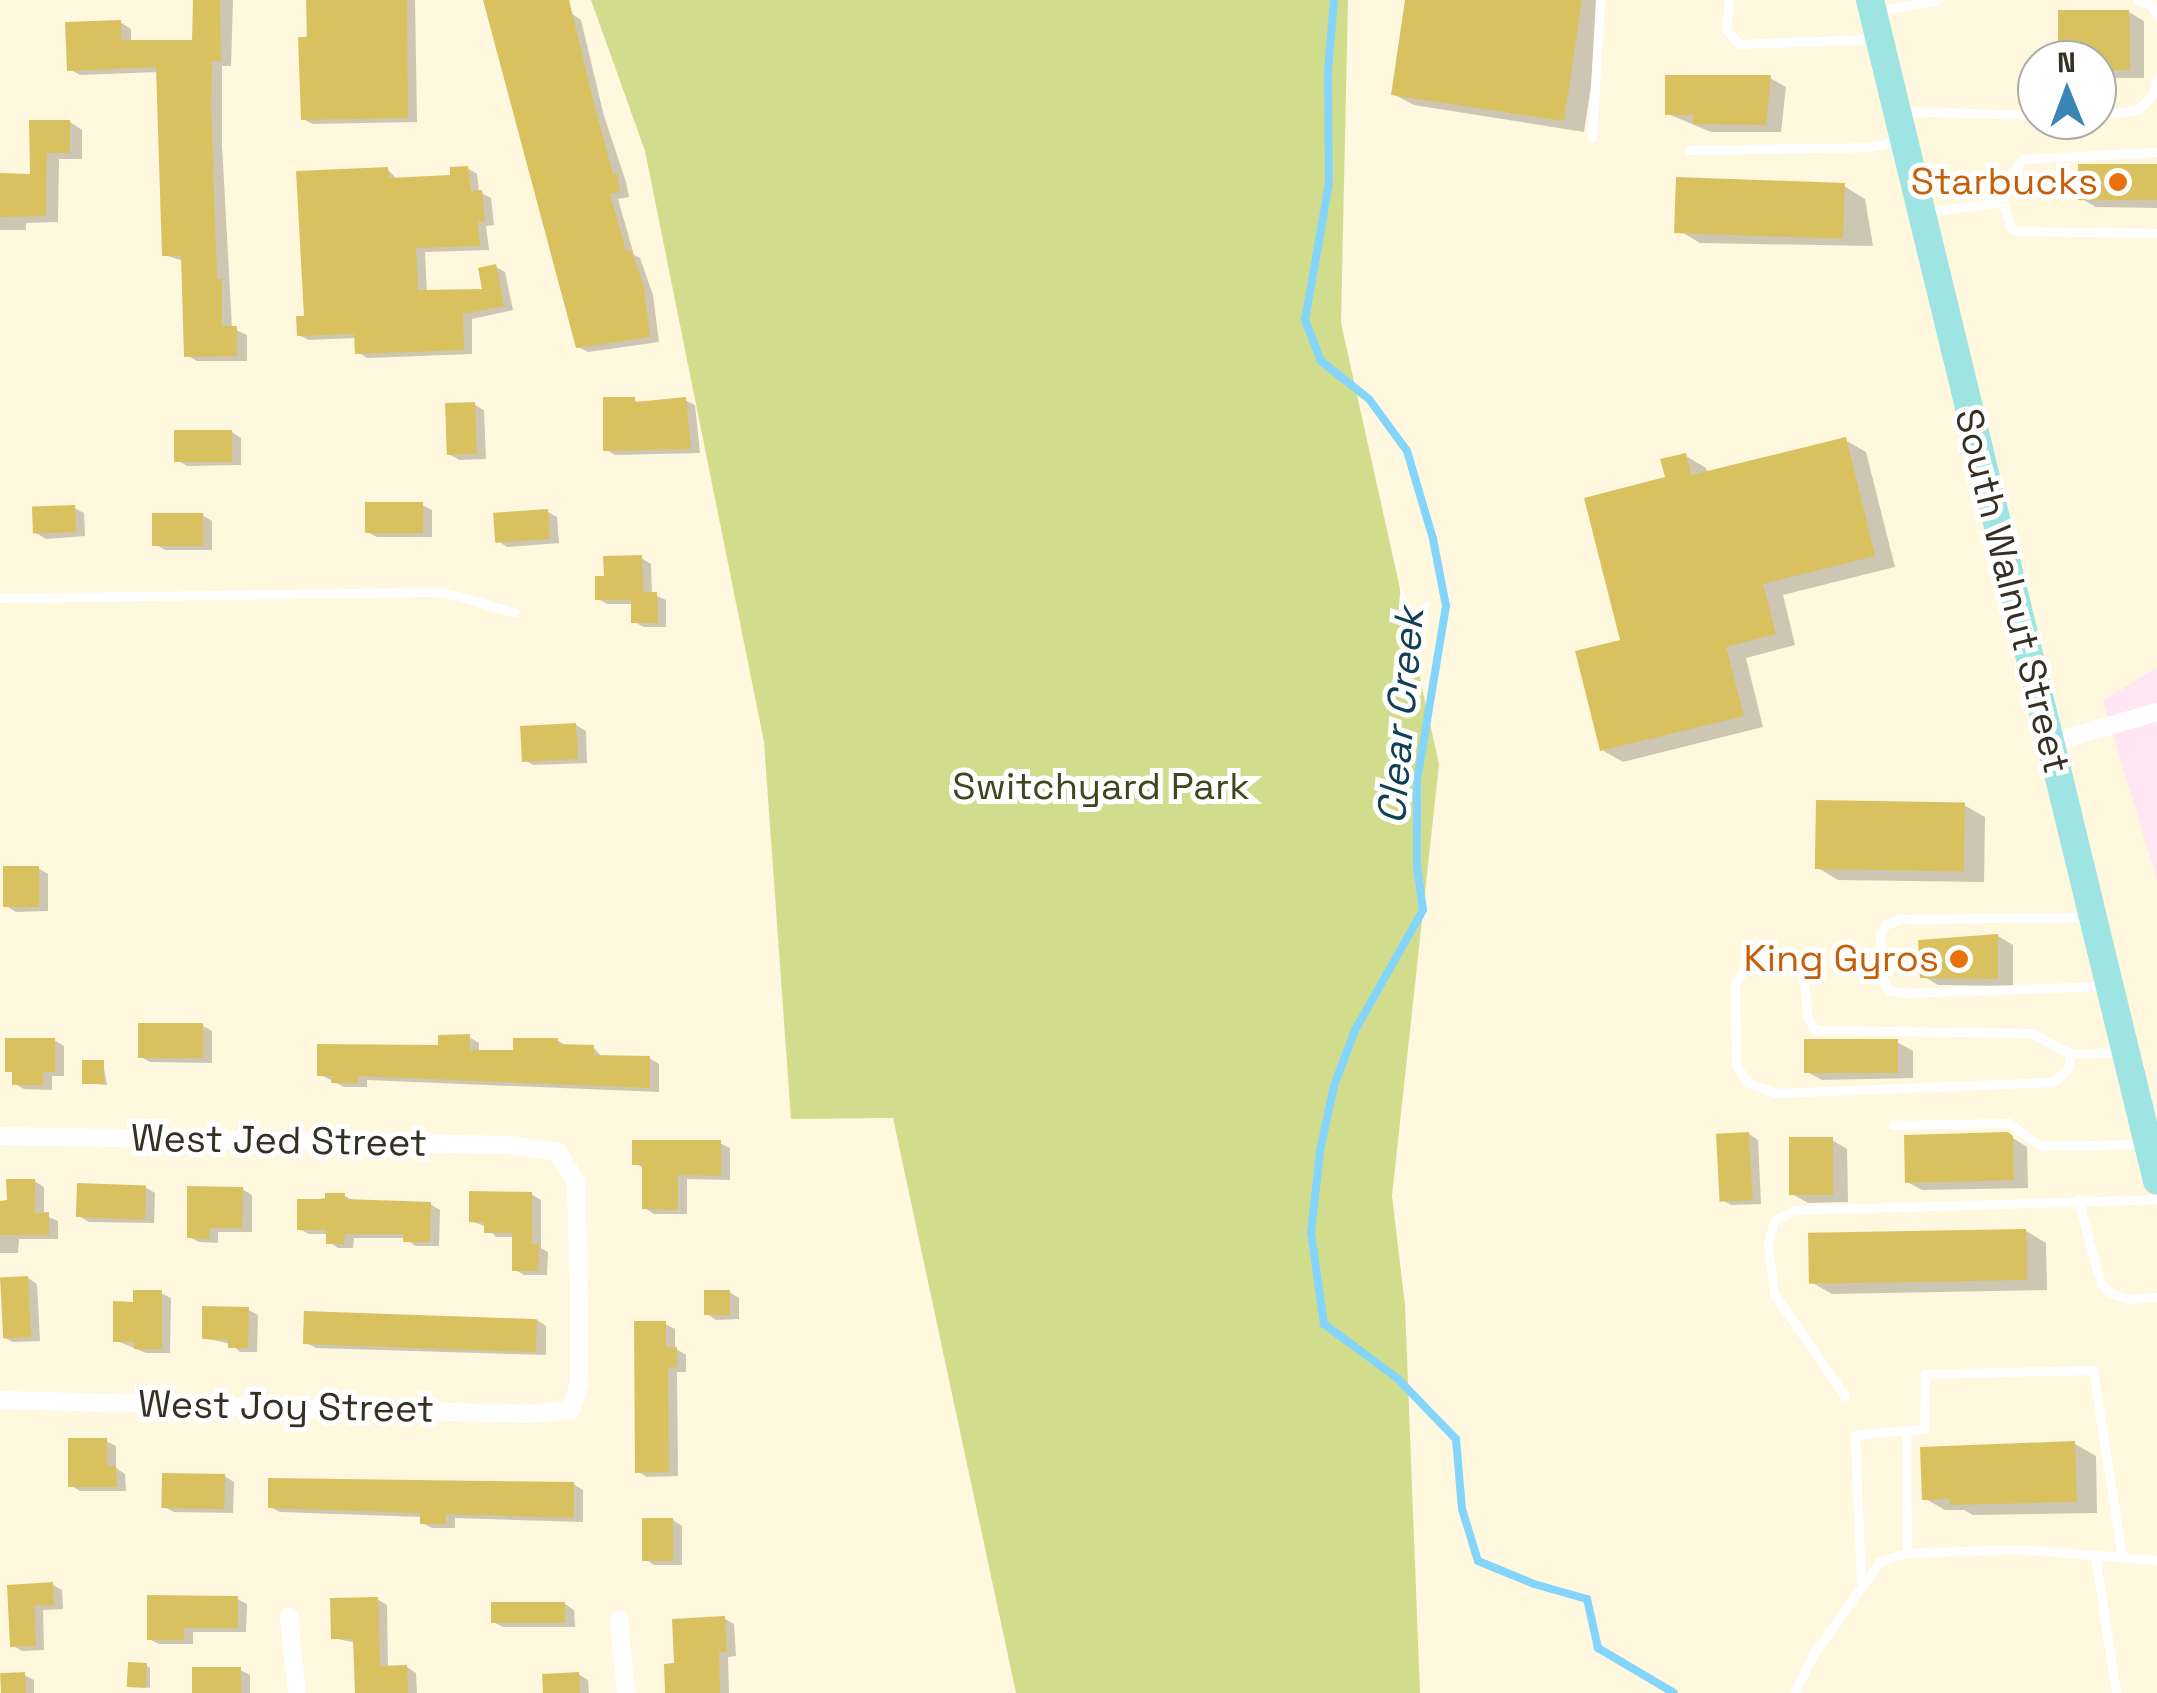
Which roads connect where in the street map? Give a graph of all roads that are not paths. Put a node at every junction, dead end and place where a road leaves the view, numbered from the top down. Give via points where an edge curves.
1 (1600, 0) edge
2 (1729, 0) edge
3 (1938, 0) edge
4 (2138, 0) edge
5 (2157, 15) edge
6 (1874, 17) edge
7 (2157, 80) edge
8 (2117, 113) edge
9 (2017, 116) edge
10 (1900, 124) junction
11 (1592, 138) dead end
12 (1689, 150) dead end
13 (2157, 152) edge
14 (2003, 202) junction
15 (1922, 213) junction
16 (2157, 234) edge
17 (0, 598) edge
18 (514, 612) dead end
19 (2157, 712) edge
20 (2049, 744) junction
21 (2092, 917) junction
22 (2109, 986) junction
23 (2125, 1052) junction
24 (2071, 1054) junction
25 (1893, 1125) dead end
26 (0, 1136) edge
27 (2148, 1144) junction
28 (2157, 1181) edge
29 (2078, 1199) junction
30 (2157, 1199) edge
31 (2157, 1297) edge
32 (1844, 1396) dead end
33 (0, 1400) edge
34 (571, 1410) joint
35 (1906, 1430) junction
36 (1907, 1553) junction
37 (2094, 1554) junction
38 (2122, 1557) junction
39 (2157, 1560) edge
40 (1861, 1582) junction
41 (289, 1617) dead end
42 (619, 1620) dead end
43 (297, 1693) edge
44 (626, 1693) edge
45 (1794, 1693) edge
46 (2116, 1693) edge

1 - 11 lane
2 - 6 lane via 1726,30 1738,44
3 - 6 lane
4 - 5 lane
6 - 10 main road, South Walnut Street
7 - 8 lane via 2138,110
9 - 10 lane
10 - 12 lane via 1870,146
10 - 15 main road, South Walnut Street
13 - 14 lane via 2023,159 2004,184
14 - 15 lane
14 - 16 lane via 2016,231
15 - 20 main road, South Walnut Street
17 - 18 lane via 442,592
19 - 20 street
20 - 21 main road, South Walnut Street
21 - 22 main road, South Walnut Street
21 - 22 lane via 1900,920 1885,925 1880,938 1882,979 1904,993
22 - 23 main road, South Walnut Street
23 - 24 lane
23 - 27 main road, South Walnut Street
24 - 24 lane via 2031,1034 1814,1030 1804,976 1792,960 1774,956 1748,962 1735,985 1736,1065 1748,1083 1776,1093 2053,1082 2068,1070
25 - 27 lane via 2009,1123 2041,1146
26 - 34 street, West Jed Street via 509,1145 558,1152 576,1182 579,1223 579,1384
27 - 28 main road, South Walnut Street
29 - 30 lane
29 - 31 lane via 2100,1282 2128,1299
29 - 32 lane via 1794,1210 1774,1221 1768,1244 1774,1294
33 - 34 street, West Joy Street
35 - 36 lane
35 - 38 lane via 1924,1429 1925,1374 2093,1370
35 - 40 lane via 1855,1435
36 - 37 lane via 2018,1548
36 - 40 lane via 1880,1562
37 - 38 lane
37 - 46 lane
38 - 39 lane
40 - 45 lane
41 - 43 street
42 - 44 street

